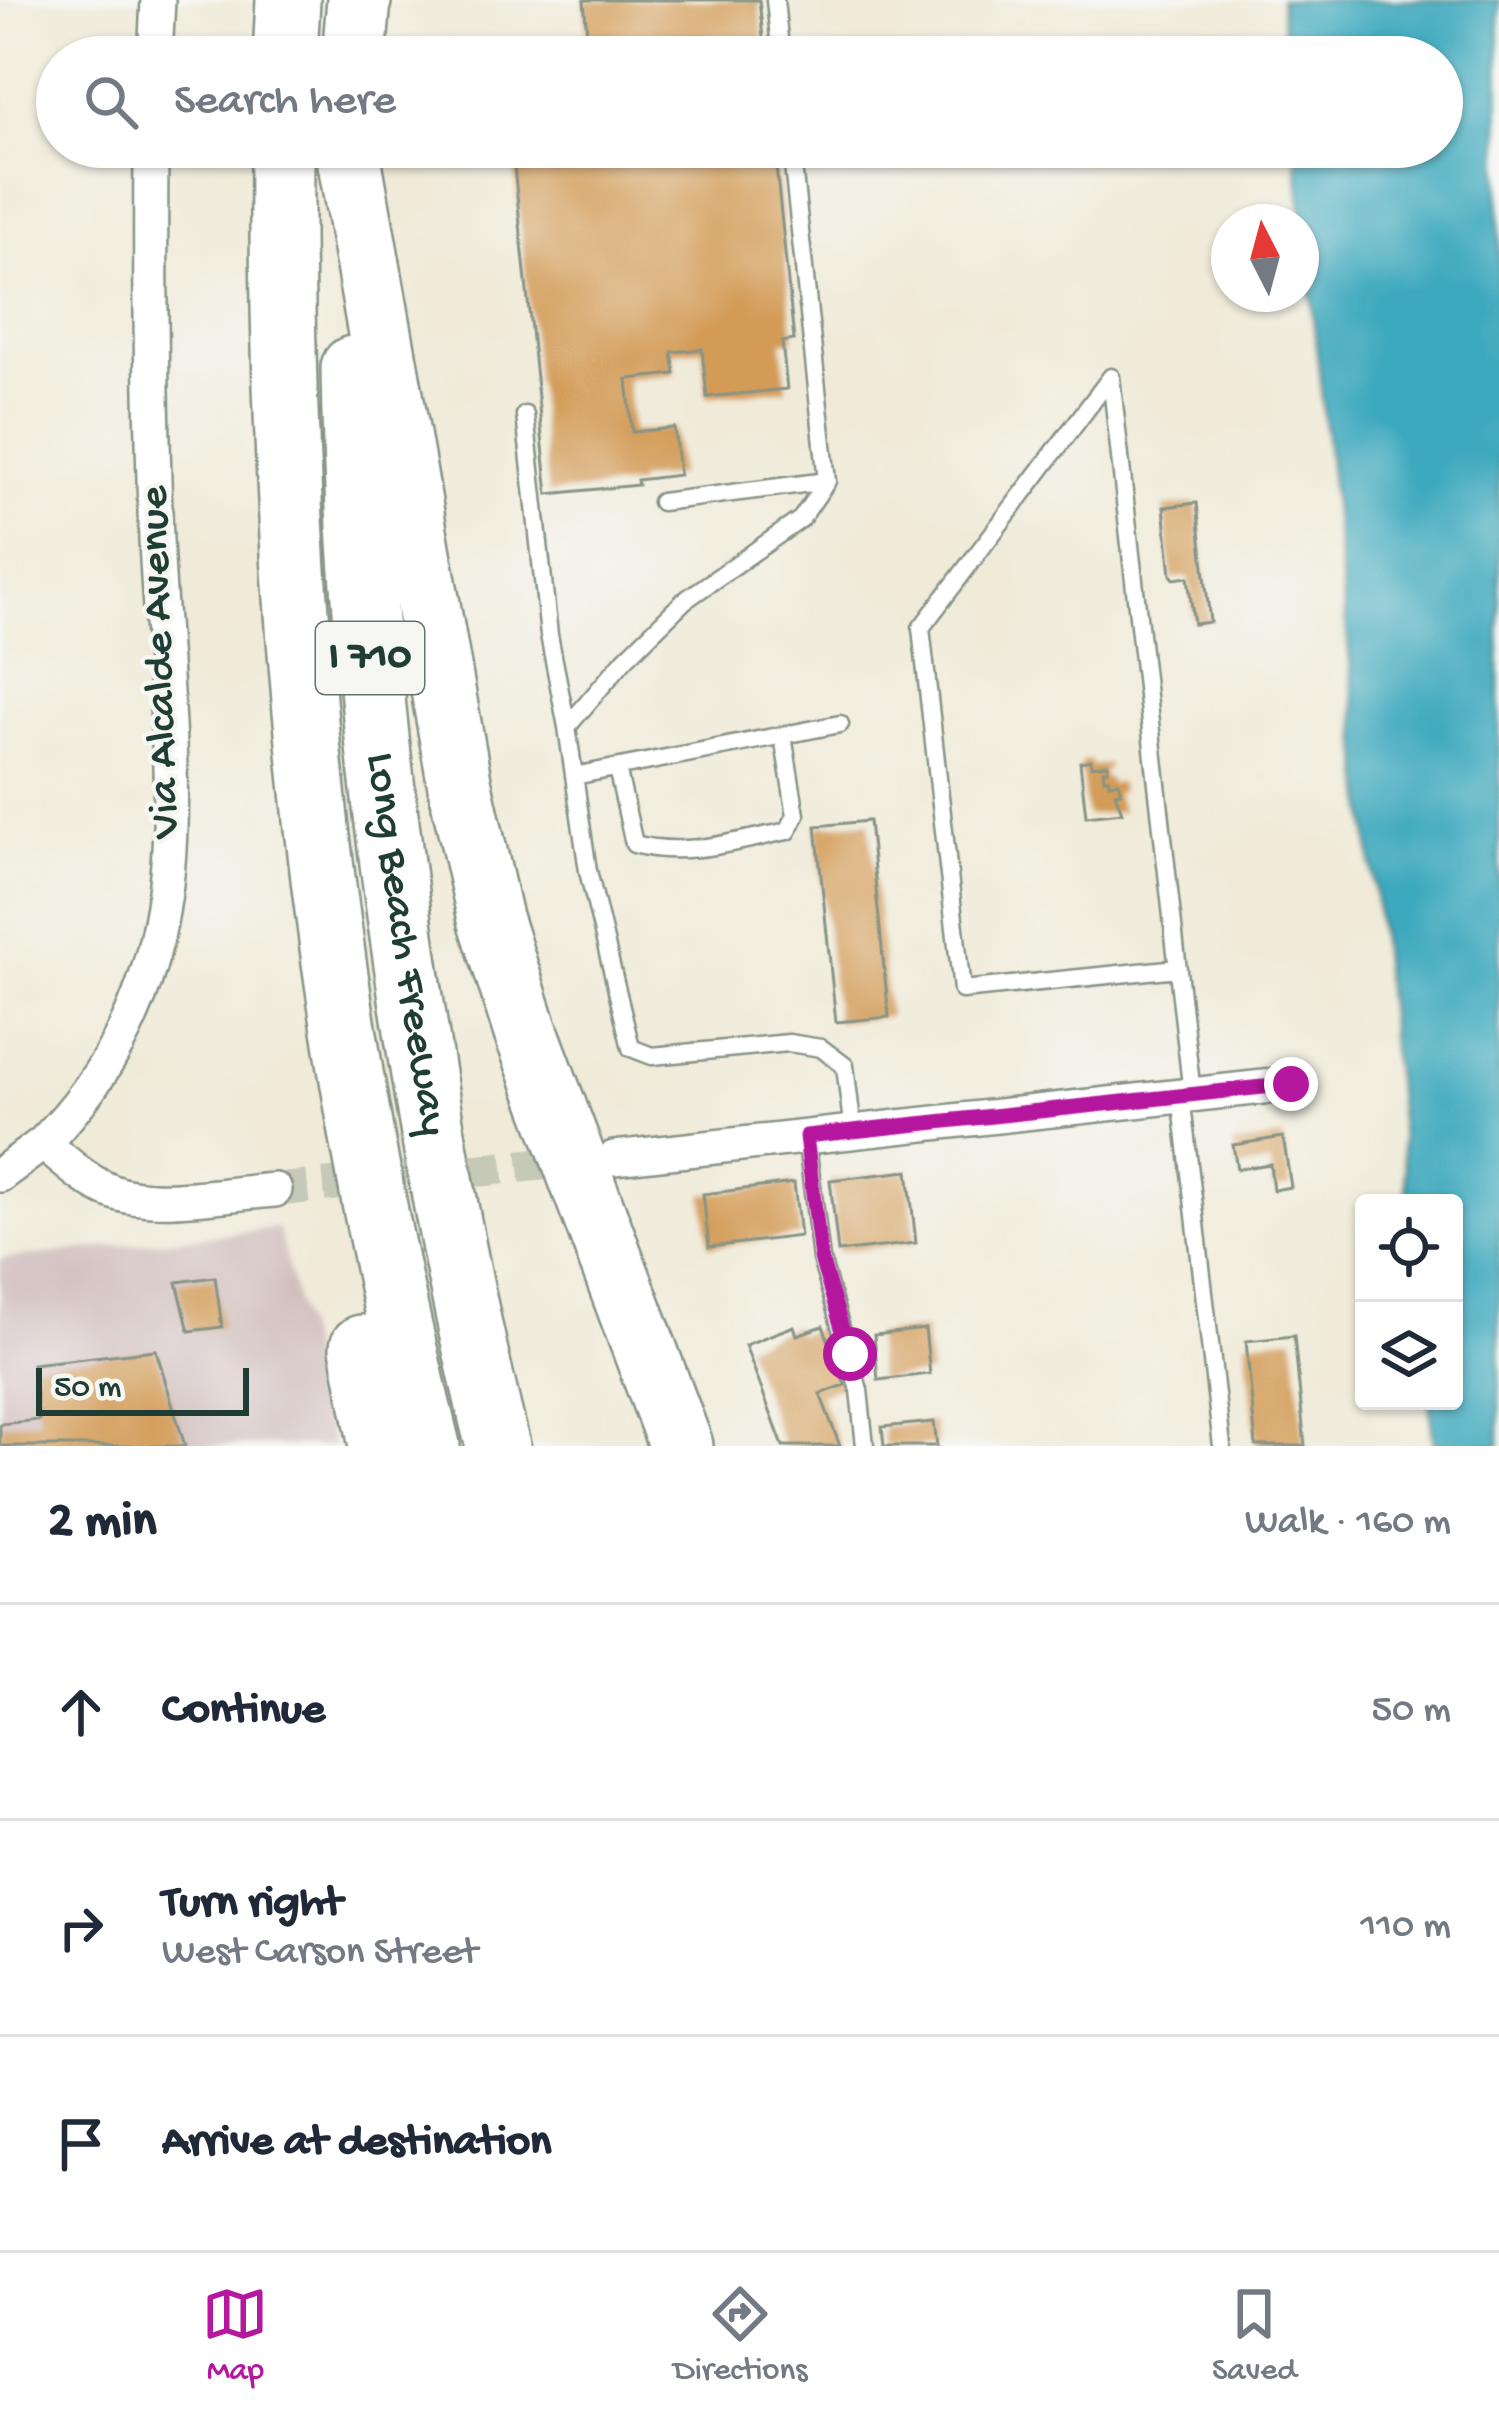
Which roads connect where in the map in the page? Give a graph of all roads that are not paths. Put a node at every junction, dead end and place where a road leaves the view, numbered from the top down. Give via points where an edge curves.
1 (158, 0) edge
2 (287, 0) edge
3 (359, 0) edge
4 (775, 0) edge
5 (156, 36) edge
6 (286, 36) edge
7 (356, 36) edge
8 (779, 36) edge
9 (151, 168) edge
10 (283, 168) edge
11 (350, 168) edge
12 (352, 168) edge
13 (793, 168) edge
14 (525, 415) dead end
15 (827, 482) junction
16 (661, 502) dead end
17 (840, 724) dead end
18 (567, 727) junction
19 (783, 736) junction
20 (617, 768) junction
21 (574, 776) junction
22 (322, 883) junction
23 (1178, 968) junction
24 (1291, 1084) dead end
25 (1187, 1095) junction
26 (854, 1131) junction
27 (806, 1136) junction
28 (43, 1143) junction
29 (614, 1157) tunnel mouth
30 (0, 1175) edge
31 (275, 1190) tunnel mouth
32 (498, 1437) edge
33 (381, 1446) edge
34 (428, 1446) edge
35 (681, 1446) edge
36 (866, 1446) edge
37 (1222, 1446) edge

1 - 5 street
2 - 6 highway
3 - 7 highway
4 - 8 lane
9 - 28 street, Via Alcalde Avenue via 150,357 170,874 131,1016 100,1074
10 - 22 highway, Long Beach Freeway / I 710 via 291,518
11 - 32 highway, Long Beach Freeway / I 710 via 354,424 383,812 434,1148
12 - 35 highway via 490,918
13 - 15 lane
14 - 18 lane
15 - 16 lane
15 - 18 lane via 801,519 684,601
17 - 19 lane
18 - 21 lane
19 - 20 lane
19 - 20 lane via 796,815 788,831 699,848 634,844
20 - 21 lane
21 - 26 lane via 587,871 631,1048 652,1056 789,1043 821,1048 845,1066
22 - 33 highway via 304,983
22 - 34 highway, Long Beach Freeway / I 710 via 376,1215
23 - 23 lane via 1154,755 1111,377 921,628 954,922 962,990
23 - 25 lane
24 - 25 street
25 - 26 street
25 - 37 lane
26 - 27 street
27 - 29 street
27 - 36 lane via 821,1259 859,1390
28 - 30 street, Via Alcalde Avenue
28 - 31 street via 117,1194

